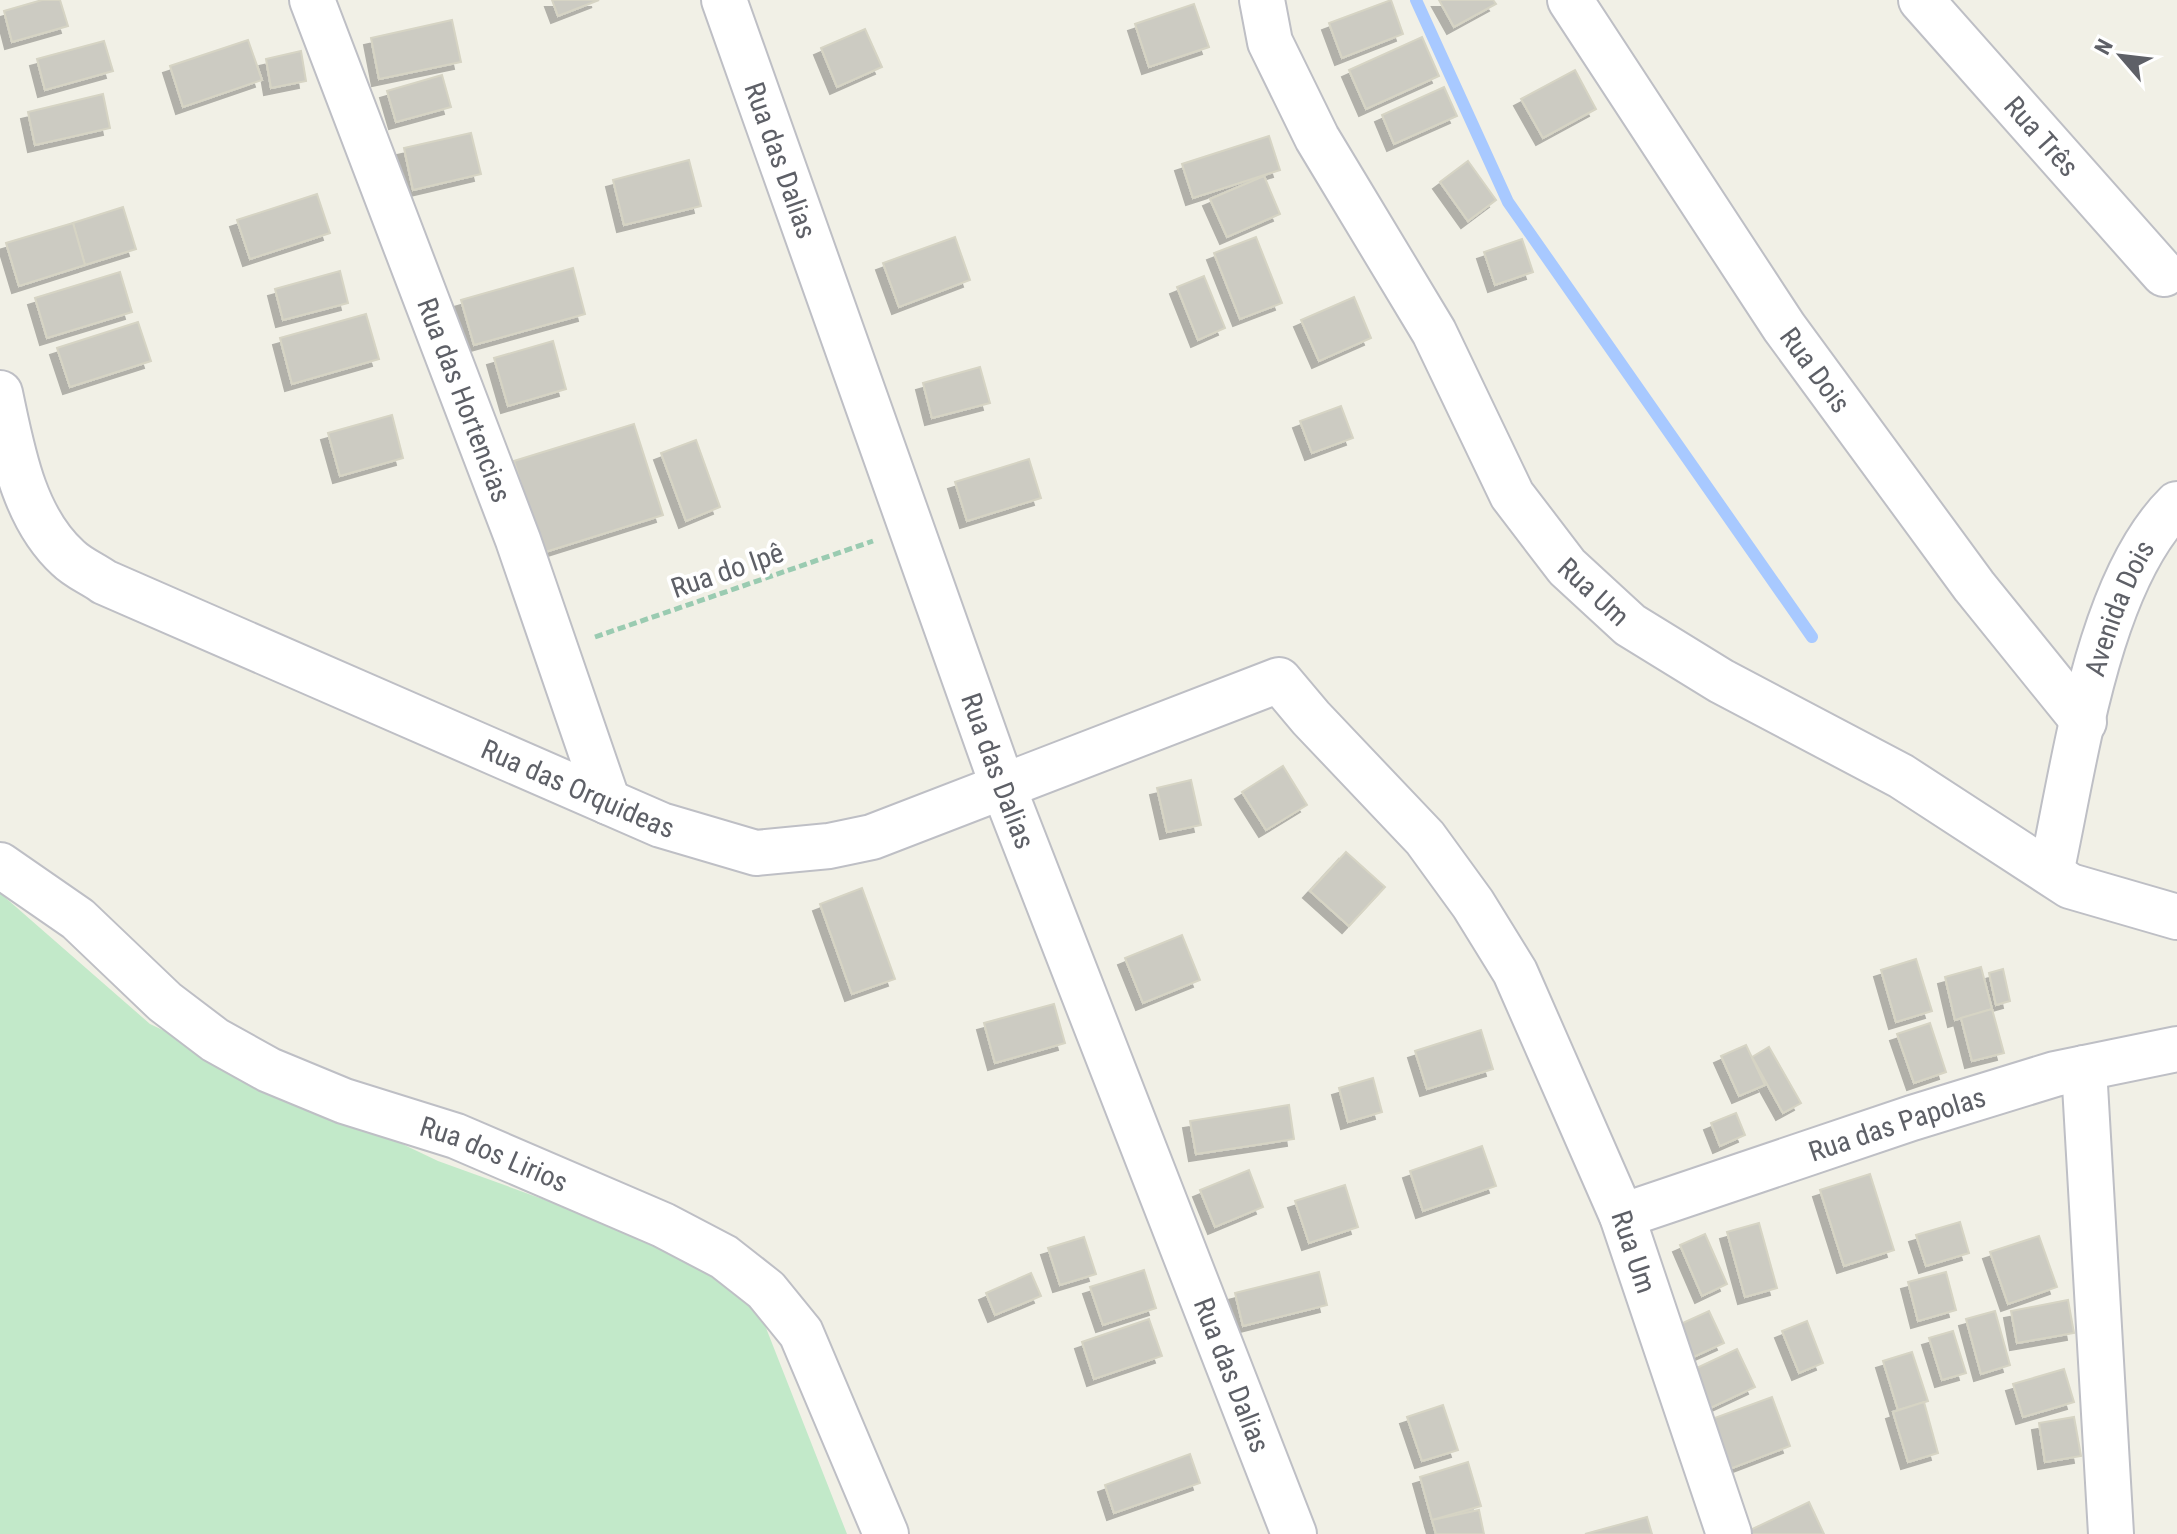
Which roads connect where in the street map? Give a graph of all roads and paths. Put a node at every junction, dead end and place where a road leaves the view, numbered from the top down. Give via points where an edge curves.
1 (312, 0) edge
2 (724, 0) edge
3 (1570, 0) edge
4 (1921, 0) edge
5 (1258, 3) edge
6 (2173, 275) edge
7 (0, 393) edge
8 (2177, 504) edge
9 (911, 527) junction
10 (556, 651) junction
11 (1279, 680) joint
12 (2084, 722) junction
13 (1002, 784) junction
14 (608, 802) junction
15 (0, 865) edge
16 (2051, 873) junction
17 (2177, 917) edge
18 (2177, 1049) edge
19 (2084, 1068) junction
20 (1622, 1216) junction
21 (886, 1534) edge
22 (1294, 1534) edge
23 (1729, 1534) edge
24 (2111, 1534) edge

1 - 10 street, Rua das Hortencias
2 - 9 street, Rua das Dalias
3 - 12 street, Rua Dois via 1784,327 1974,586
4 - 6 street, Rua Três
5 - 16 street, Rua Um via 1270,42 1317,138 1434,332 1512,495 1567,567 1630,625 1721,681 1901,776
7 - 14 street, Rua das Orquideas via 17,469 43,527 68,558 104,582
8 - 12 street, Avenida Dois via 2136,559 2112,616
9 - 10 path, Rua do Ipê
9 - 13 street, Rua das Dalias
10 - 14 street, Rua das Hortencias
11 - 13 street, Rua das Orquideas
11 - 20 street, Rua Um via 1425,838 1473,904 1515,972
12 - 16 street, Avenida Dois
13 - 14 street, Rua das Orquideas via 872,837 756,853 661,825
13 - 22 street, Rua das Dalias
15 - 21 street, Rua dos Lirios via 78,919 190,1021 269,1070 344,1101 456,1136 663,1225 724,1257 766,1290 801,1333
16 - 17 street, Rua Um via 2070,886
18 - 19 street, Rua das Papolas
19 - 20 street, Rua das Papolas via 1912,1118
19 - 24 street
20 - 23 street, Rua Um

